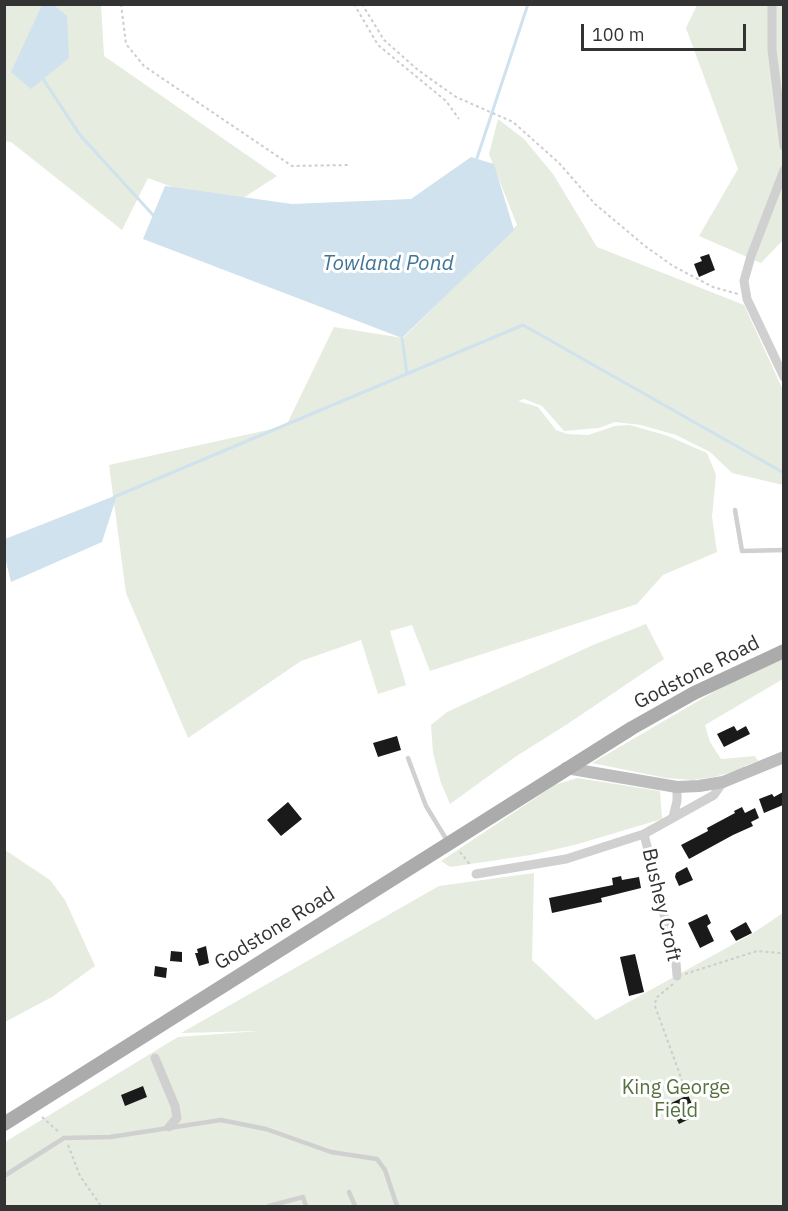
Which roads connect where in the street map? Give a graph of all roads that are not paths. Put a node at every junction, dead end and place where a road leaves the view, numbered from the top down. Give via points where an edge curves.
1 (772, 4) edge
2 (783, 146) edge
3 (783, 170) edge
4 (783, 377) edge
5 (735, 510) dead end
6 (783, 550) edge
7 (783, 651) edge
8 (783, 757) edge
9 (408, 758) dead end
10 (567, 768) junction
11 (723, 782) junction
12 (677, 787) junction
13 (673, 817) junction
14 (644, 834) junction
15 (454, 848) junction
16 (476, 874) road end
17 (676, 976) road end
18 (155, 1058) dead end
19 (4, 1124) edge
20 (169, 1127) junction
21 (4, 1176) edge
22 (349, 1192) dead end
23 (269, 1206) edge
24 (306, 1206) edge
25 (355, 1206) edge
26 (397, 1206) edge

1 - 2 street via 772,50
3 - 4 street via 744,281 747,299
5 - 6 lane via 742,551
7 - 10 main road, Godstone Road via 694,693
8 - 11 street
9 - 15 lane via 426,806
10 - 12 street
10 - 15 main road, Godstone Road
11 - 12 street
11 - 13 street via 714,795
12 - 13 street
13 - 14 street
14 - 16 street via 566,860
14 - 17 street, Bushey Croft
15 - 19 main road, Godstone Road via 231,980
18 - 20 street via 175,1106 177,1118
20 - 21 lane via 110,1137 64,1138
20 - 26 lane via 221,1120 331,1152 377,1159 385,1170
22 - 25 lane
23 - 24 lane via 303,1197

